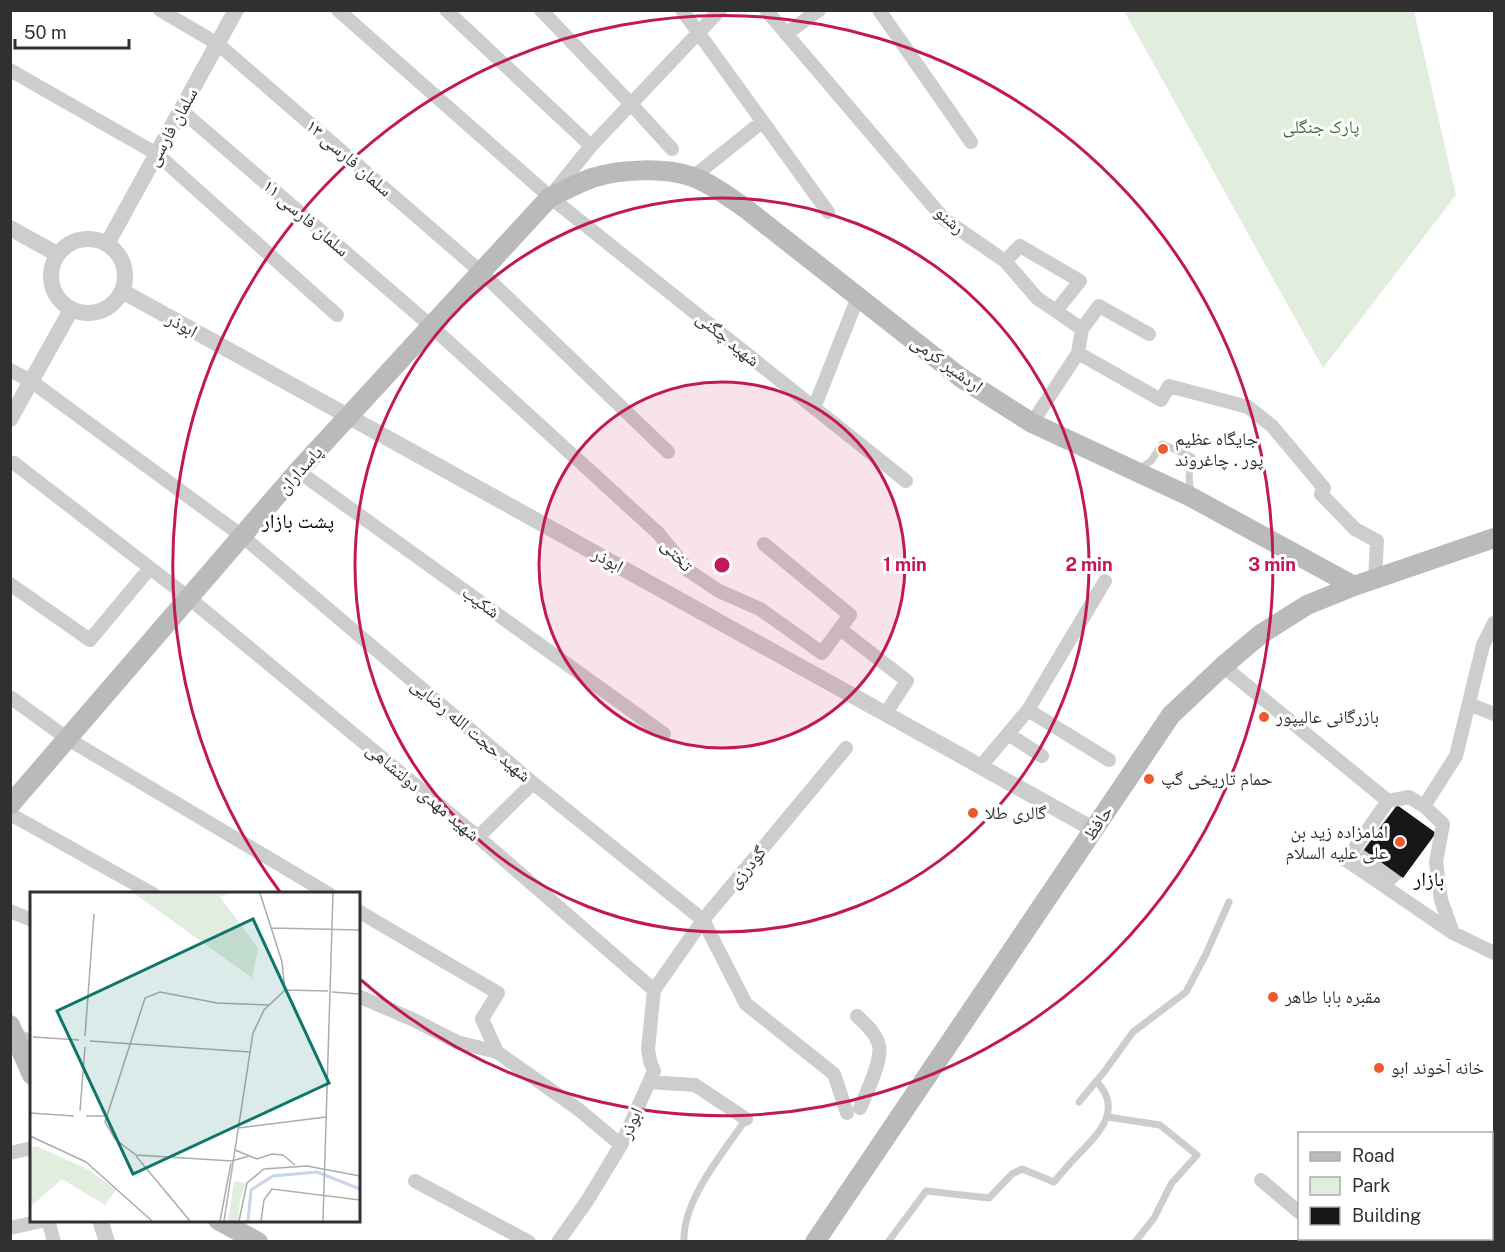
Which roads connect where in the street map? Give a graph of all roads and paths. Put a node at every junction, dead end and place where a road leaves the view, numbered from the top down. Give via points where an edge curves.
1 (160, 10) edge
2 (236, 10) edge
3 (338, 10) edge
4 (446, 10) edge
5 (541, 10) edge
6 (682, 10) edge
7 (720, 10) edge
8 (766, 10) edge
9 (819, 10) edge
10 (879, 10) edge
11 (698, 33) junction
12 (786, 34) junction
13 (218, 44) junction
14 (10, 70) edge
15 (631, 104) junction
16 (181, 110) junction
17 (762, 122) junction
18 (971, 142) dead end
19 (591, 146) junction
20 (672, 149) dead end
21 (157, 154) junction
22 (693, 177) junction
23 (550, 197) junction
24 (828, 212) dead end
25 (10, 228) edge
26 (107, 244) junction
27 (57, 254) junction
28 (1005, 261) junction
29 (481, 272) junction
30 (122, 291) junction
31 (858, 297) junction
32 (71, 310) junction
33 (1056, 311) junction
34 (337, 315) dead end
35 (431, 326) junction
36 (1082, 329) junction
37 (1149, 334) dead end
38 (1078, 353) junction
39 (10, 370) edge
40 (31, 381) junction
41 (814, 408) junction
42 (347, 418) junction
43 (10, 419) edge
44 (1032, 423) junction
45 (668, 452) dead end
46 (14, 463) dead end
47 (298, 471) junction
48 (1136, 472) junction
49 (906, 481) dead end
50 (1191, 497) junction
51 (242, 536) junction
52 (1494, 538) edge
53 (764, 544) dead end
54 (150, 568) junction
55 (1375, 579) junction
56 (1105, 581) dead end
57 (10, 584) edge
58 (1354, 586) junction
59 (189, 598) junction
60 (1494, 623) edge
61 (840, 629) junction
62 (1223, 666) junction
63 (10, 697) edge
64 (1468, 704) junction
65 (1028, 710) junction
66 (886, 713) junction
67 (1494, 714) edge
68 (664, 734) dead end
69 (1008, 734) junction
70 (68, 739) junction
71 (846, 748) dead end
72 (1042, 756) dead end
73 (1109, 760) dead end
74 (981, 766) junction
75 (532, 783) junction
76 (1388, 801) junction
77 (10, 805) edge
78 (1424, 806) junction
79 (10, 814) edge
80 (1093, 829) junction
81 (478, 837) junction
82 (149, 892) edge
83 (326, 892) edge
84 (1229, 902) dead end
85 (10, 911) edge
86 (360, 912) edge
87 (30, 920) edge
88 (703, 920) junction
89 (1453, 933) junction
90 (1494, 953) edge
91 (654, 990) junction
92 (360, 997) edge
93 (858, 1016) dead end
94 (17, 1040) edge
95 (497, 1052) junction
96 (30, 1070) edge
97 (649, 1082) junction
98 (1096, 1082) junction
99 (1079, 1102) dead end
100 (1108, 1117) junction
101 (746, 1119) joint
102 (621, 1145) junction
103 (30, 1148) edge
104 (10, 1153) edge
105 (1261, 1180) dead end
106 (415, 1181) dead end
107 (1298, 1212) edge
108 (42, 1222) edge
109 (47, 1222) edge
110 (100, 1222) edge
111 (225, 1222) edge
112 (10, 1228) edge
113 (248, 1239) edge
114 (54, 1242) edge
115 (107, 1242) edge
116 (529, 1242) edge
117 (558, 1242) edge
118 (684, 1242) edge
119 (815, 1242) edge
120 (888, 1242) edge
121 (1136, 1242) edge

1 - 13 street, سلمان فارسی ۱۳
2 - 13 street, سلمان فارسی
3 - 23 street, شهید چگنی
4 - 19 street
5 - 15 street
6 - 11 street
7 - 11 street
8 - 12 street, رشنو
9 - 12 street
10 - 18 street
11 - 15 street
11 - 17 street
12 - 28 street, رشنو via 944,219
13 - 16 street, سلمان فارسی
13 - 29 street, سلمان فارسی ۱۳
14 - 21 street
15 - 19 street
15 - 20 street
16 - 21 street, سلمان فارسی
16 - 35 street, سلمان فارسی ۱۱
17 - 22 street
17 - 24 street
19 - 23 street
21 - 26 street, سلمان فارسی
21 - 34 street
22 - 23 main road, اردشیر کرمی via 633,171 593,177
22 - 31 main road, اردشیر کرمی via 745,208
23 - 29 main road, پاسداران
23 - 41 street, شهید چگنی
25 - 27 street
26 - 27 street via 85,239 65,246
26 - 30 street via 125,270
27 - 32 street via 50,278 53,291
28 - 33 street, رشنو via 1037,298
28 - 33 street via 1020,246 1080,281
29 - 35 main road, پاسداران
29 - 45 street, سلمان فارسی ۱۳
30 - 32 street via 106,309 94,313
30 - 42 street, ابوذر
31 - 41 street
31 - 44 main road, اردشیر کرمی via 960,377
32 - 40 street
33 - 36 street, رشنو
35 - 42 main road, پاسداران
35 - 61 street, تختی via 658,533 689,572 759,609 822,653
36 - 37 street via 1099,306
36 - 38 street
38 - 44 street
38 - 55 street via 1161,400 1169,386 1248,407 1272,426 1324,488 1321,494 1355,529 1377,541
39 - 40 street, شهید حجت الله رضایی
40 - 43 street
40 - 51 street, شهید حجت الله رضایی
41 - 49 street, شهید چگنی
42 - 47 main road, پاسداران
42 - 66 street, ابوذر
44 - 48 main road, اردشیر کرمی
46 - 54 street, شهید مهدی دولتشاهی
47 - 51 main road, پاسداران
47 - 68 street, شکیب
48 - 50 main road, اردشیر کرمی
48 - 50 lane via 1151,461 1162,444 1192,457
50 - 58 main road, اردشیر کرمی
51 - 59 main road, پاسداران
51 - 75 street, شهید حجت الله رضایی
52 - 55 main road, حافظ
53 - 61 street via 850,615
54 - 57 street via 90,640
54 - 59 street, شهید مهدی دولتشاهی
55 - 58 main road, حافظ
56 - 65 street
58 - 62 main road, حافظ via 1307,605 1261,634
59 - 70 main road, پاسداران
59 - 81 street, شهید مهدی دولتشاهی
60 - 64 street via 1483,645
61 - 66 street via 907,681
62 - 76 street
62 - 80 main road, حافظ via 1171,715
63 - 70 street
64 - 67 street
64 - 78 street via 1456,756
65 - 69 street
65 - 73 street
66 - 74 street, ابوذر
69 - 72 street
69 - 74 street
70 - 77 main road, پاسداران
70 - 83 street
71 - 88 street, گودرزی
74 - 80 street, ابوذر
75 - 81 street
75 - 88 street, شهید حجت الله رضایی
76 - 78 street via 1409,797
76 - 89 street via 1346,860
78 - 89 street via 1443,824 1436,862 1441,900
79 - 82 street
80 - 119 main road, حافظ
81 - 91 street, شهید مهدی دولتشاهی
84 - 98 lane via 1185,992 1133,1032
85 - 87 street
86 - 95 street via 498,993 482,1019
88 - 91 street, گودرزی
88 - 93 street via 746,1004 834,1074 854,1110 876,1067 880,1044
89 - 90 street
91 - 97 street, ابوذر via 648,1049 654,1071
92 - 95 street via 457,1042
94 - 96 main road
95 - 102 street
97 - 101 street via 695,1085
97 - 102 street, ابوذر
98 - 99 lane
98 - 100 lane via 1106,1091
100 - 120 lane via 1096,1138 1054,1182 1022,1169 989,1198 926,1191
100 - 121 lane via 1160,1125 1197,1155 1171,1184 1154,1218
101 - 118 lane via 691,1206
102 - 117 street, ابوذر
103 - 104 street
105 - 107 street
106 - 116 street
108 - 112 street
109 - 114 street
110 - 115 street
111 - 113 main road

